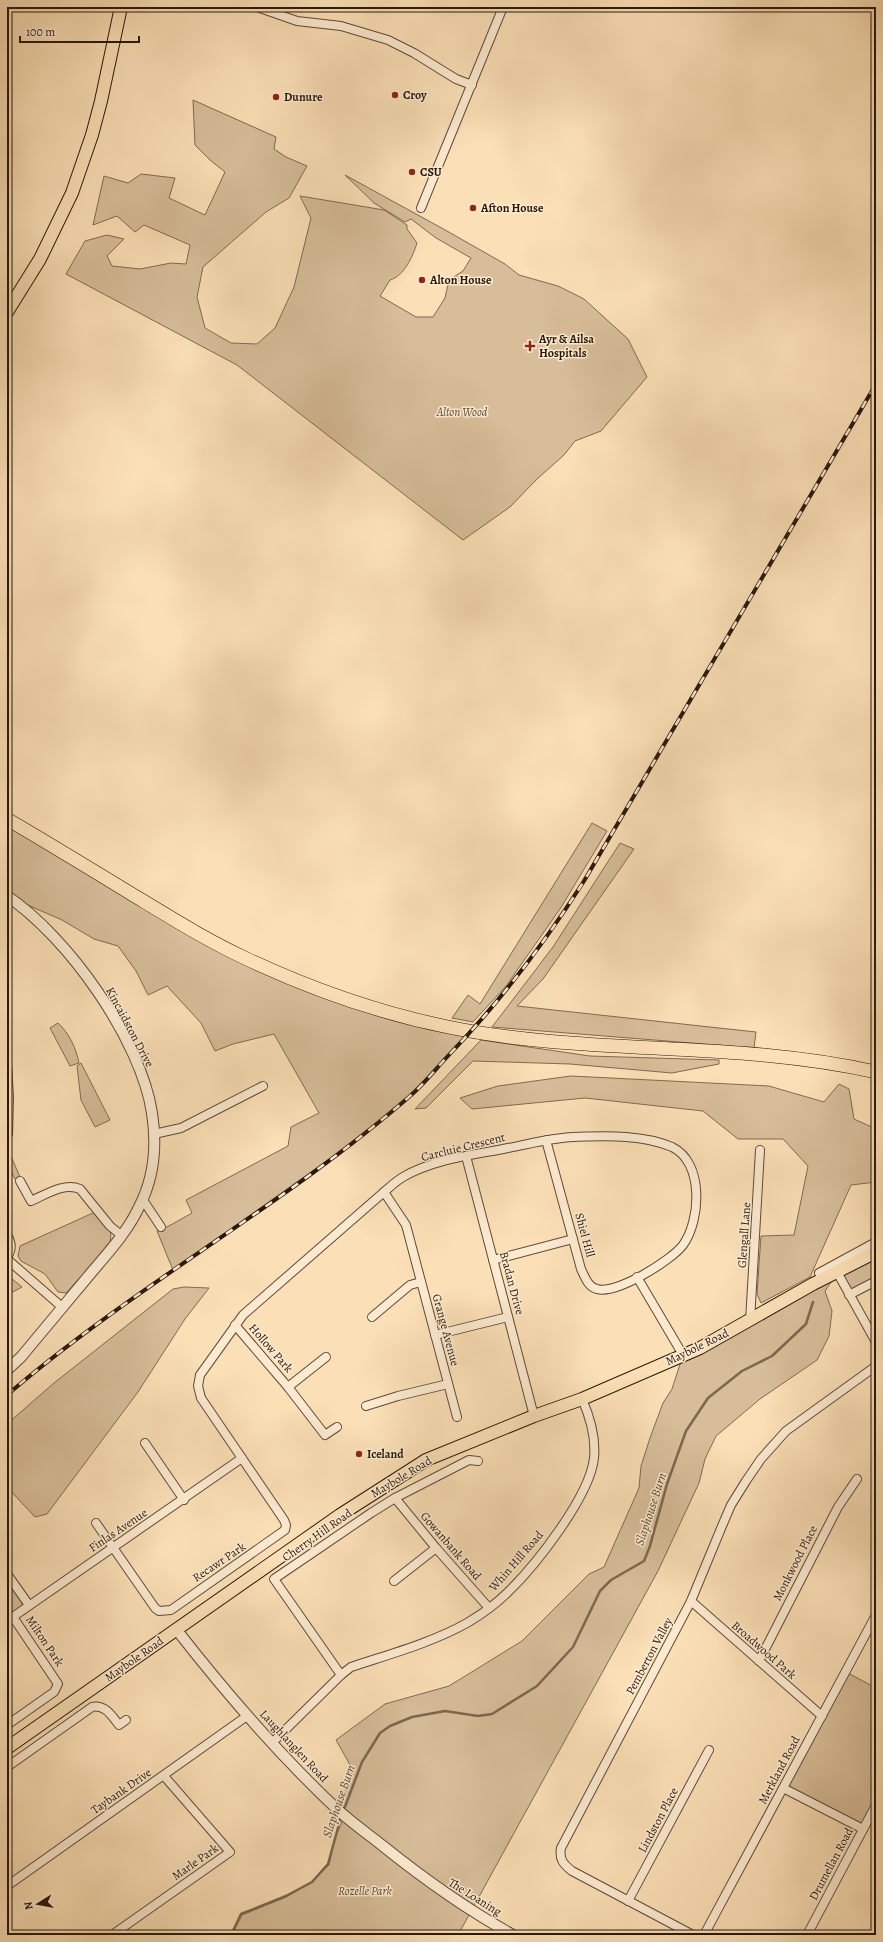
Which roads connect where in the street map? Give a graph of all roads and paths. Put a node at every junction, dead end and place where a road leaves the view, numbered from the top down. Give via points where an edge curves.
1 (121, 7) edge
2 (257, 7) edge
3 (503, 7) edge
4 (472, 85) junction
5 (422, 208) dead end
6 (7, 312) edge
7 (7, 819) edge
8 (7, 896) edge
9 (7, 1067) edge
10 (876, 1072) edge
11 (263, 1086) dead end
12 (8, 1134) edge
13 (154, 1134) junction
14 (546, 1140) junction
15 (760, 1150) dead end
16 (466, 1156) junction
17 (20, 1181) dead end
18 (384, 1192) junction
19 (142, 1200) junction
20 (161, 1227) dead end
21 (7, 1235) edge
22 (121, 1235) junction
23 (573, 1239) junction
24 (876, 1242) edge
25 (876, 1252) edge
26 (7, 1258) edge
27 (493, 1260) junction
28 (837, 1272) junction
29 (637, 1277) junction
30 (822, 1280) junction
31 (876, 1281) edge
32 (421, 1282) junction
33 (849, 1295) junction
34 (62, 1308) junction
35 (372, 1317) dead end
36 (508, 1317) junction
37 (750, 1321) junction
38 (235, 1325) junction
39 (435, 1335) junction
40 (876, 1342) edge
41 (682, 1355) junction
42 (326, 1357) dead end
43 (876, 1366) edge
44 (7, 1370) edge
45 (448, 1384) junction
46 (288, 1387) junction
47 (582, 1399) junction
48 (366, 1406) dead end
49 (534, 1416) junction
50 (457, 1417) dead end
51 (337, 1427) dead end
52 (145, 1443) dead end
53 (242, 1458) junction
54 (478, 1461) dead end
55 (857, 1479) dead end
56 (395, 1498) junction
57 (184, 1500) junction
58 (96, 1523) dead end
59 (112, 1548) junction
60 (436, 1548) junction
61 (7, 1574) edge
62 (394, 1581) dead end
63 (691, 1601) junction
64 (29, 1606) junction
65 (489, 1608) junction
66 (876, 1616) edge
67 (10, 1619) edge
68 (176, 1629) junction
69 (759, 1661) junction
70 (341, 1675) junction
71 (247, 1716) junction
72 (822, 1716) junction
73 (126, 1720) dead end
74 (7, 1725) edge
75 (272, 1743) junction
76 (7, 1748) edge
77 (709, 1750) dead end
78 (7, 1766) edge
79 (164, 1776) junction
80 (783, 1788) junction
81 (876, 1805) edge
82 (863, 1829) junction
83 (425, 1880) joint
84 (7, 1886) edge
85 (628, 1901) junction
86 (112, 1935) edge
87 (513, 1935) edge
88 (693, 1935) edge
89 (704, 1935) edge
90 (807, 1935) edge

1 - 6 main road via 101,101 72,193 40,259
2 - 4 street via 297,21 341,26 380,38 414,53 456,79
3 - 4 street
4 - 5 street
7 - 10 highway via 187,928 247,959 347,1000 449,1027 548,1042 761,1054 847,1065
8 - 13 street, Kincaidston Drive via 27,910 52,934 80,966 102,998 140,1072 152,1112
9 - 12 street
11 - 13 street via 181,1128
13 - 19 street, Kincaidston Drive via 154,1160 149,1184
14 - 16 street, Carcluie Crescent
14 - 23 street, Shiel Hill
14 - 29 street, Carcluie Crescent via 608,1136 640,1139 673,1148 686,1158 694,1173 696,1187 691,1227 685,1243 665,1262
15 - 37 street, Glengall Lane
16 - 18 street, Carcluie Crescent via 421,1168
16 - 27 street, Bradan Drive
17 - 22 street via 31,1201 60,1188 76,1188
18 - 32 street, Grange Avenue via 406,1225
18 - 38 street, Carcluie Crescent via 243,1315
19 - 20 street
19 - 22 street, Kincaidston Drive
21 - 26 street via 11,1244
22 - 34 street, Kincaidston Drive
23 - 27 street
23 - 29 street, Shiel Hill via 581,1269 588,1283 596,1289 614,1290
24 - 30 street via 819,1272
25 - 28 main road, Maybole Road
26 - 34 street
27 - 36 street, Bradan Drive
28 - 30 main road, Maybole Road
28 - 33 street
29 - 41 street
30 - 37 main road, Maybole Road
31 - 33 street
32 - 35 street, Grange Avenue via 410,1285
32 - 39 street, Grange Avenue
33 - 40 street
34 - 44 street, Kincaidston Drive via 22,1357
36 - 39 street
36 - 49 street, Bradan Drive
37 - 41 main road, Maybole Road
38 - 46 street, Hollow Park
38 - 53 street, Carcluie Crescent via 200,1375 198,1386 201,1398
39 - 45 street, Grange Avenue
41 - 47 main road, Maybole Road
42 - 46 street, Hollow Park
43 - 63 street, Pemberton Valley via 786,1431 761,1459 731,1505
45 - 48 street, Grange Avenue
45 - 50 street, Grange Avenue
46 - 51 street, Hollow Park via 326,1435
47 - 49 main road, Maybole Road
47 - 65 street, Whin Hill Road via 594,1437 594,1457 584,1489 537,1559 509,1591
49 - 68 main road, Maybole Road via 426,1460 334,1519
52 - 57 street
53 - 57 street, Finlas Avenue
53 - 59 street, Recawr Park via 284,1520 285,1530 281,1534 165,1612 155,1608
54 - 56 street, Cherry Hill Road via 469,1460
55 - 69 street, Monkwood Place via 838,1507
56 - 60 street, Gowanbank Road
56 - 70 street, Cherry Hill Road via 274,1580
57 - 59 street, Finlas Avenue
58 - 59 street
59 - 64 street, Finlas Avenue
60 - 62 street
60 - 65 street, Gowanbank Road
61 - 64 street
63 - 69 street, Broadwood Park
63 - 85 street, Pemberton Valley via 561,1848 561,1861 565,1866
64 - 67 street, Finlas Avenue
65 - 70 street, Whin Hill Road via 445,1634 351,1667
66 - 72 street, Merkland Road
67 - 74 street, Milton Park via 58,1684 54,1692
68 - 71 street, Laughlanglen Road
68 - 76 main road, Maybole Road
69 - 72 street, Broadwood Park
70 - 75 street, Whin Hill Road
71 - 75 street, Laughlanglen Road
71 - 79 street, Taybank Drive
72 - 80 street, Merkland Road
73 - 78 street via 120,1725 104,1708 92,1707
75 - 83 street, Laughlanglen Road via 342,1813
77 - 85 street, Lindston Place
79 - 84 street, Taybank Drive
79 - 86 street, Marle Park via 230,1852
80 - 82 street
80 - 89 street, Merkland Road
81 - 82 street, Drumellan Road
82 - 90 street, Drumellan Road
83 - 87 street, The Loaning via 450,1898
85 - 88 street, Pemberton Valley

